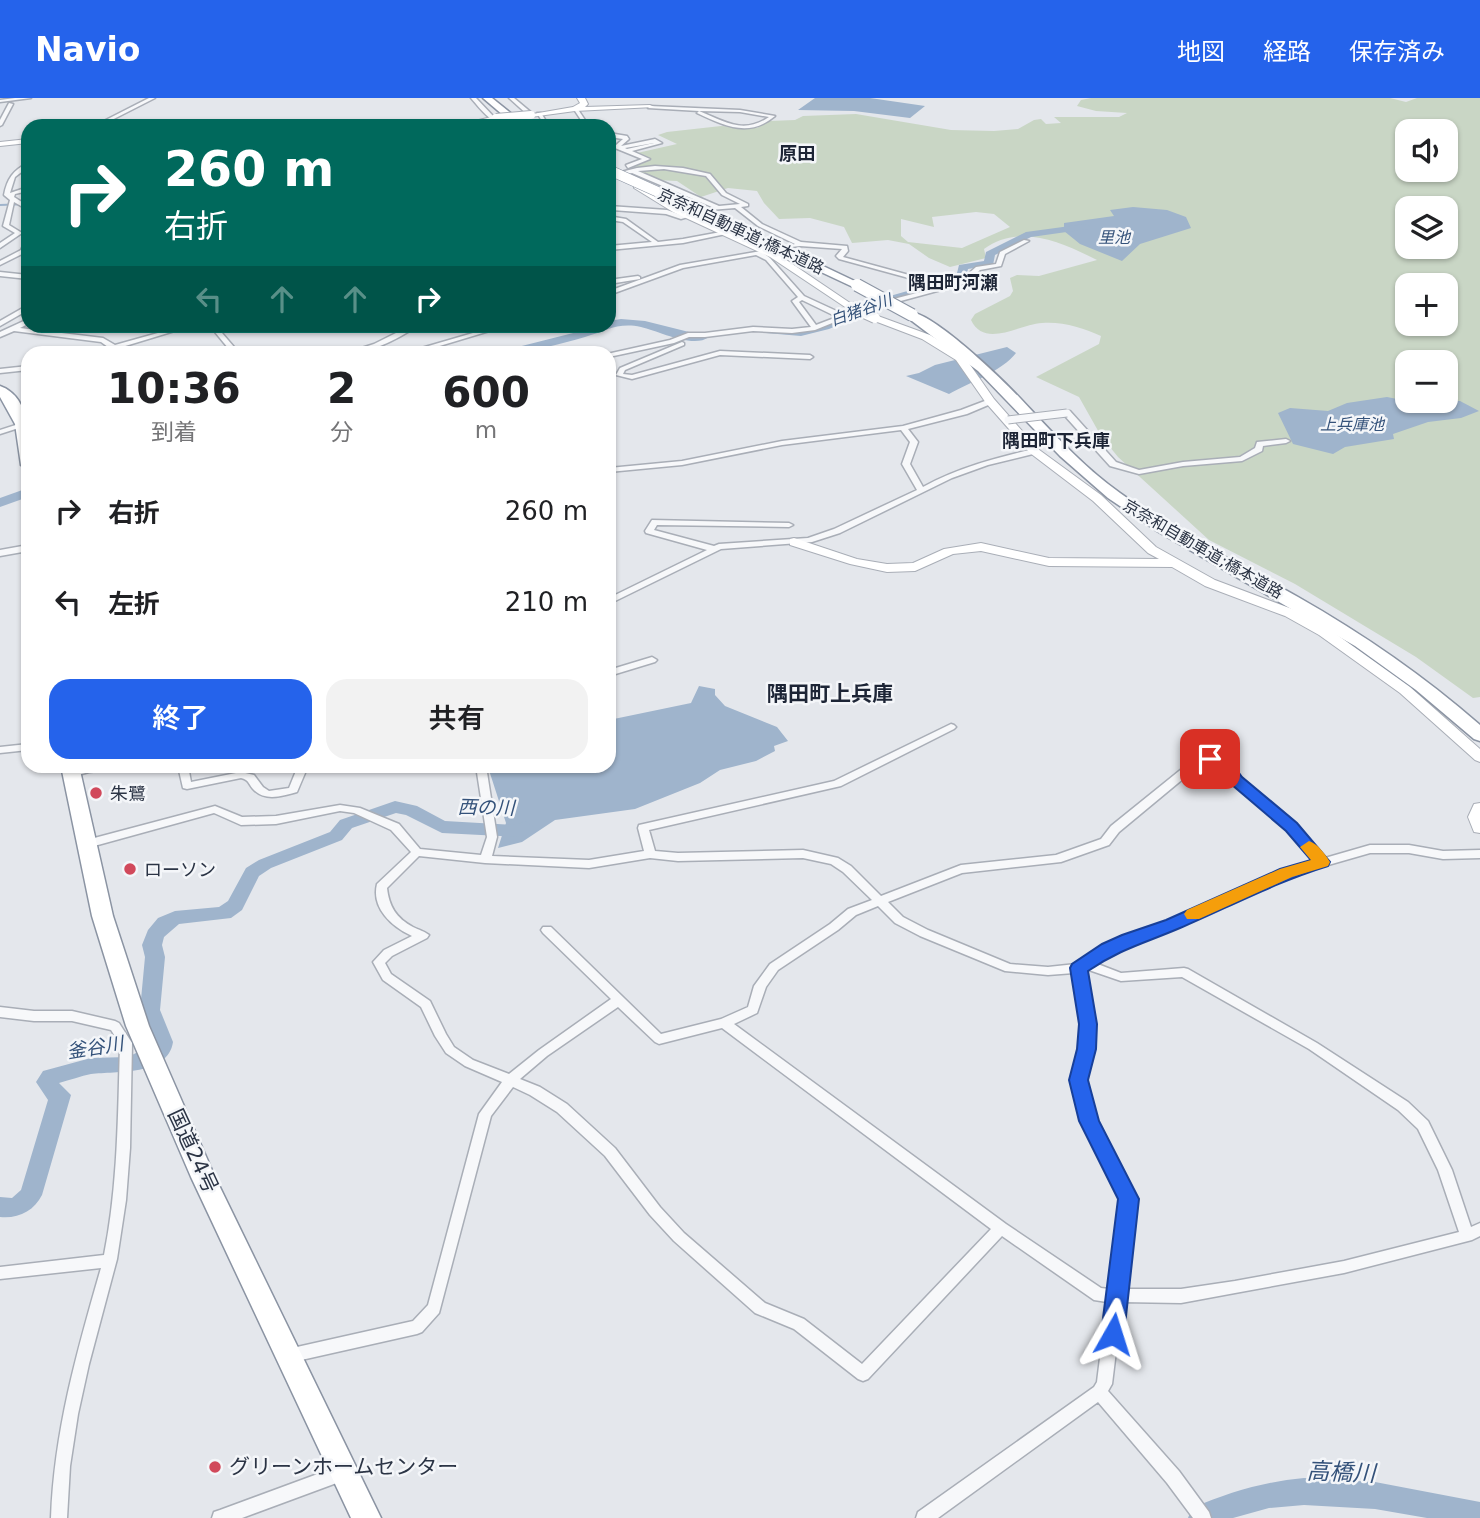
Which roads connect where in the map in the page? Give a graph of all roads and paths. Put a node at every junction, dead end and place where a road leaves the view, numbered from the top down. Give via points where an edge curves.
1 (29, 98) edge
2 (153, 98) edge
3 (473, 98) edge
4 (487, 98) edge
5 (511, 98) edge
6 (581, 98) edge
7 (19, 99) edge
8 (5, 101) edge
9 (0, 107) edge
10 (650, 107) joint
11 (693, 108) junction
12 (575, 109) junction
13 (535, 114) junction
14 (110, 119) edge
15 (494, 119) joint
16 (513, 119) edge
17 (541, 119) edge
18 (582, 119) edge
19 (0, 125) edge
20 (616, 136) edge
21 (644, 138) dead end
22 (626, 139) junction
23 (21, 142) edge
24 (0, 144) edge
25 (620, 148) junction
26 (627, 151) junction
27 (21, 168) edge
28 (12, 171) junction
29 (21, 171) edge
30 (616, 172) edge
31 (632, 172) junction
32 (616, 174) edge
33 (616, 177) edge
34 (616, 177) edge
35 (652, 181) junction
36 (634, 184) junction
37 (7, 197) edge
38 (738, 208) junction
39 (616, 210) edge
40 (699, 213) dead end
41 (687, 216) junction
42 (616, 219) edge
43 (760, 225) junction
44 (752, 227) dead end
45 (737, 231) dead end
46 (726, 234) junction
47 (1026, 241) dead end
48 (658, 244) junction
49 (21, 245) edge
50 (0, 247) edge
51 (616, 247) edge
52 (777, 250) dead end
53 (21, 252) edge
54 (761, 252) junction
55 (14, 256) junction
56 (21, 256) edge
57 (0, 263) edge
58 (0, 274) edge
59 (21, 276) edge
60 (648, 278) junction
61 (616, 281) edge
62 (933, 287) junction
63 (616, 290) edge
64 (802, 296) junction
65 (21, 311) edge
66 (843, 317) junction
67 (0, 324) edge
68 (21, 325) edge
69 (816, 328) junction
70 (15, 329) junction
71 (21, 330) edge
72 (55, 333) edge
73 (165, 333) edge
74 (402, 333) edge
75 (478, 333) edge
76 (65, 334) joint
77 (0, 335) edge
78 (683, 337) junction
79 (112, 346) edge
80 (122, 346) edge
81 (373, 346) edge
82 (432, 346) edge
83 (616, 353) edge
84 (959, 353) junction
85 (810, 357) dead end
86 (21, 369) edge
87 (0, 371) edge
88 (0, 390) edge
89 (990, 401) junction
90 (21, 416) edge
91 (1008, 420) junction
92 (21, 424) edge
93 (903, 428) junction
94 (0, 432) edge
95 (1286, 441) dead end
96 (1034, 451) junction
97 (616, 469) edge
98 (921, 491) junction
99 (789, 525) dead end
100 (737, 526) junction
101 (794, 542) junction
102 (733, 546) junction
103 (21, 549) edge
104 (715, 549) junction
105 (0, 553) edge
106 (1172, 563) junction
107 (616, 598) edge
108 (652, 660) dead end
109 (616, 671) edge
110 (951, 727) dead end
111 (1480, 735) edge
112 (21, 748) edge
113 (0, 750) edge
114 (1480, 757) edge
115 (76, 773) edge
116 (184, 773) edge
117 (300, 773) edge
118 (482, 773) edge
119 (1480, 808) edge
120 (1480, 828) edge
121 (87, 844) junction
122 (417, 852) junction
123 (650, 854) junction
124 (1480, 854) edge
125 (485, 859) junction
126 (1322, 862) junction
127 (881, 900) junction
128 (547, 930) dead end
129 (1081, 966) junction
130 (620, 1000) junction
131 (0, 1012) edge
132 (724, 1023) junction
133 (137, 1060) junction
134 (511, 1080) junction
135 (1001, 1228) junction
136 (1473, 1232) edge
137 (109, 1261) junction
138 (0, 1273) edge
139 (1116, 1297) junction
140 (288, 1356) junction
141 (1099, 1392) junction
142 (345, 1472) junction
143 (59, 1518) edge
144 (220, 1518) edge
145 (366, 1518) edge
146 (924, 1518) edge
147 (1203, 1518) edge

1 - 7 street
2 - 14 street
3 - 15 street
4 - 16 highway
5 - 13 street
6 - 12 street via 584,104
7 - 8 street
8 - 9 street
8 - 19 street
10 - 11 street
10 - 12 street
11 - 11 street via 740,111 773,116 756,126 734,127
12 - 13 street
12 - 18 street
13 - 15 street, bridge
13 - 17 street
20 - 22 street
21 - 22 street
22 - 25 street
23 - 24 street
25 - 26 street
25 - 26 street via 659,144
26 - 30 street via 647,159
27 - 28 street
28 - 29 street
28 - 37 street
31 - 32 street
31 - 35 street
31 - 38 street via 693,169 746,205
33 - 36 street
34 - 84 highway, 京奈和自動車道;橋本道路, bridge via 678,201 857,285 912,315
35 - 36 street
35 - 38 street via 715,208
36 - 41 street
37 - 50 street via 6,226 19,233
38 - 43 street
39 - 41 street
40 - 41 street
41 - 46 street
42 - 48 street
43 - 44 street
43 - 62 street via 796,245 845,247 839,256
45 - 46 street
46 - 48 street
46 - 54 street
47 - 62 street via 1002,253 999,265 978,268 965,282
48 - 51 street
49 - 50 street
52 - 54 street
53 - 55 street
54 - 60 street via 682,266
54 - 64 street
54 - 84 street, bridge via 851,307
55 - 56 street
55 - 57 street
58 - 59 street
60 - 61 street
60 - 63 street
62 - 66 street
64 - 66 street
64 - 69 street via 795,301
65 - 67 street
66 - 69 street
68 - 70 street
69 - 78 street via 753,328
70 - 71 street
70 - 77 street
72 - 76 street
73 - 80 street
74 - 81 street
75 - 82 street
76 - 79 street via 103,340
78 - 83 street
78 - 85 street via 683,342 622,369 619,375 632,377 720,353
84 - 89 street
84 - 111 highway, 京奈和自動車道;橋本道路 via 991,376 1060,450 1112,495 1347,633 1409,676
86 - 87 street
88 - 90 highway
89 - 91 street
89 - 93 street
91 - 95 street, bridge via 1067,413 1113,464 1139,471 1242,459 1260,444
91 - 96 street
92 - 94 street
93 - 97 street
93 - 98 street via 914,442 906,464
96 - 98 street via 985,463
96 - 106 street
98 - 101 street via 838,531
99 - 100 street
100 - 102 street
100 - 104 street via 655,523 649,531
101 - 102 street
101 - 106 street via 895,568 915,567 944,553 980,547 1049,562
102 - 104 street
103 - 105 street
104 - 107 street
106 - 114 street via 1324,632 1405,690
108 - 109 street
110 - 123 street via 837,784 643,828
112 - 113 street
115 - 121 highway, 国道24号
116 - 117 street via 187,786 250,777 261,793 272,796 293,790
118 - 125 street via 492,837
119 - 120 street via 1476,817
121 - 122 street via 215,809 241,821 276,820 340,808 395,827
121 - 133 highway, 国道24号
122 - 125 street
122 - 134 street via 381,887 382,904 393,919 423,935 388,953 380,967 426,1004 450,1050
123 - 125 street via 589,864
123 - 127 street via 803,854 834,861
124 - 126 street via 1370,849
126 - 127 street via 1223,762 1210,759 1198,761 1105,842 1057,859 961,869
126 - 129 street via 1128,940
127 - 129 street via 899,920 1009,968 1048,971
127 - 132 street via 852,912 774,967 760,986 753,1010
128 - 130 street
129 - 136 street via 1121,977 1184,972 1313,1046 1403,1106 1423,1125
129 - 139 street via 1088,1024 1078,1080 1089,1121 1128,1199
130 - 132 street via 659,1039
130 - 134 street
131 - 133 street via 72,1016 116,1026
132 - 135 street
133 - 137 street
133 - 140 highway, 国道24号
134 - 135 street via 562,1108 587,1129 679,1237 760,1308 799,1324 863,1374
134 - 140 street via 485,1114 434,1308 417,1327
135 - 139 street via 1099,1295
136 - 139 street via 1344,1267 1235,1287 1181,1296
137 - 138 street
137 - 143 street via 63,1444
139 - 141 street via 1104,1384
140 - 142 highway, 国道24号
141 - 146 street
141 - 147 street
142 - 144 street
142 - 145 highway, 国道24号

